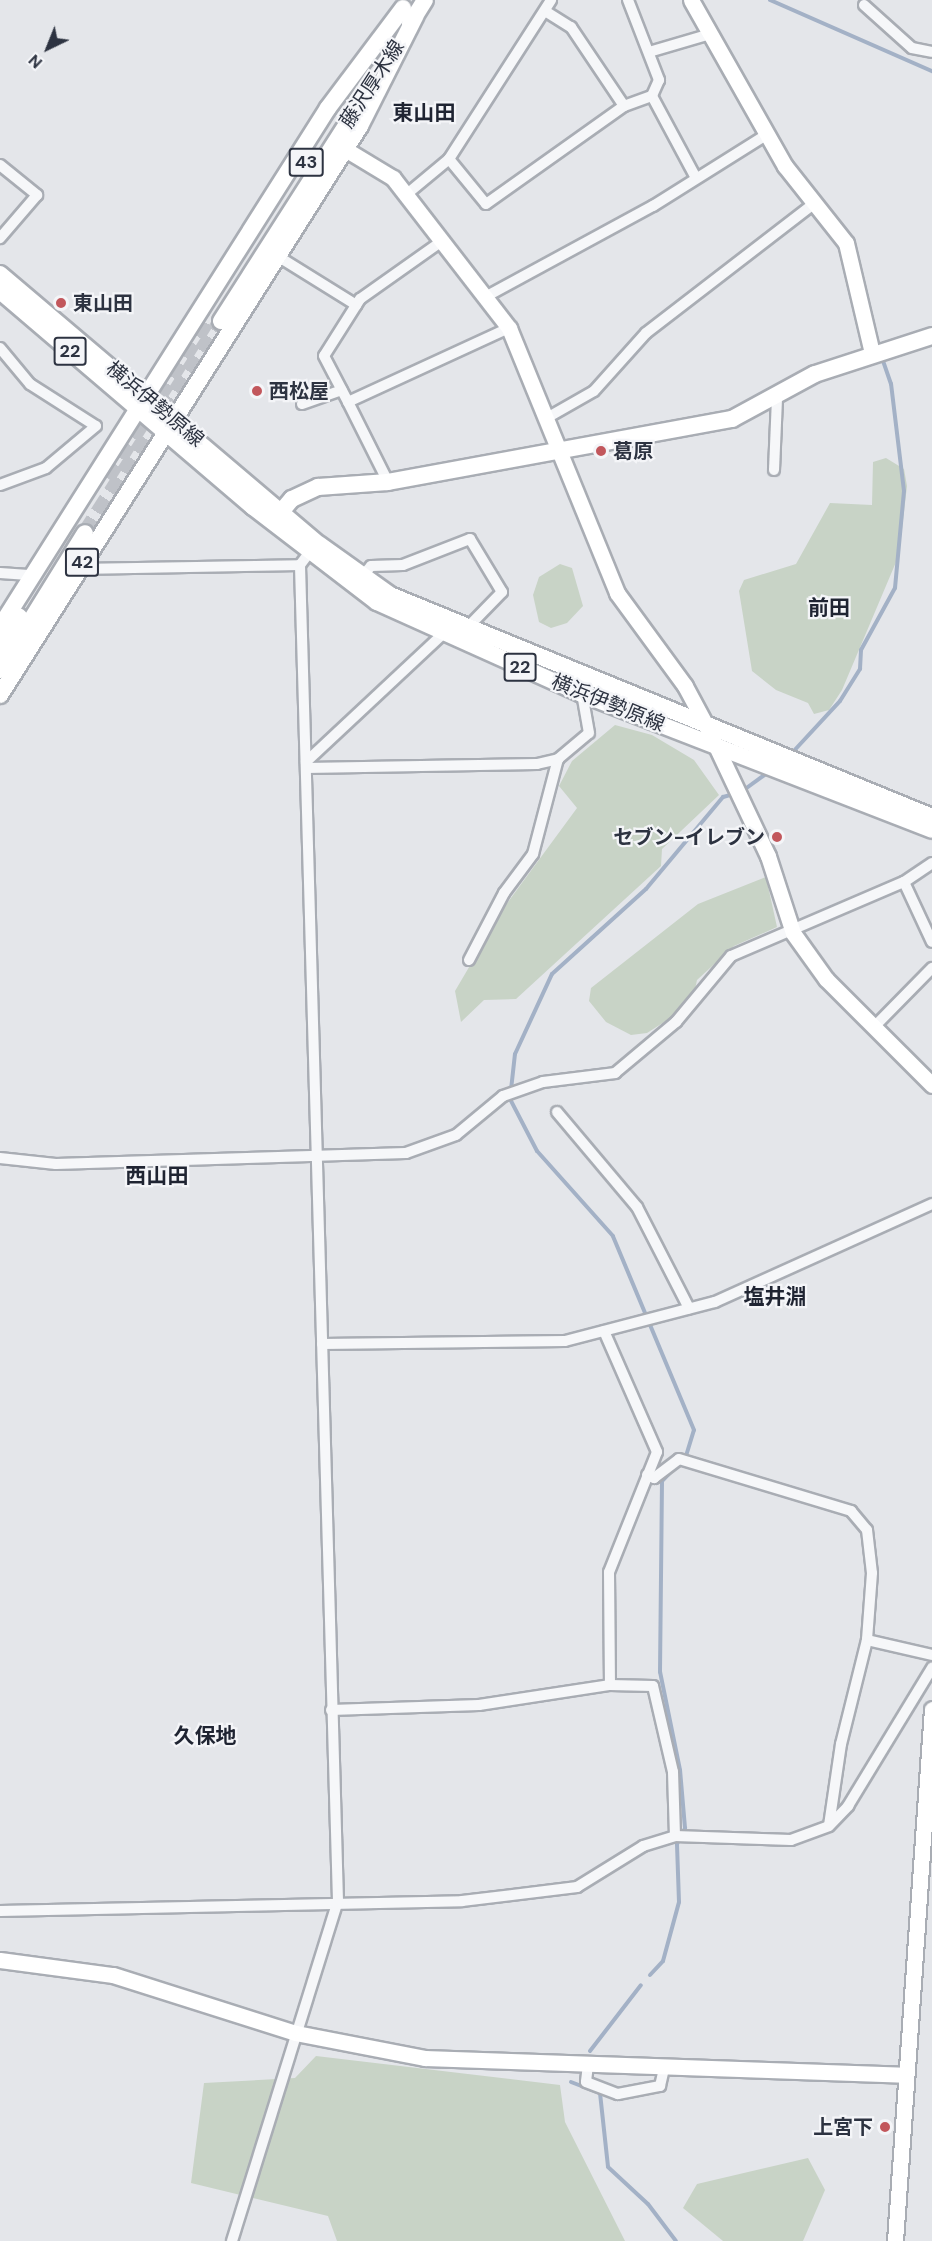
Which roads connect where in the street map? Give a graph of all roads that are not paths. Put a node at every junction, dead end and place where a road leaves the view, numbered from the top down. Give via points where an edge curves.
1 (425, 0) edge
2 (551, 0) edge
3 (628, 0) edge
4 (691, 0) edge
5 (864, 5) dead end
6 (409, 8) edge
7 (545, 10) junction
8 (710, 34) junction
9 (649, 52) junction
10 (932, 52) edge
11 (652, 96) junction
12 (624, 106) junction
13 (766, 135) junction
14 (345, 149) junction
15 (449, 159) junction
16 (0, 165) edge
17 (696, 178) junction
18 (406, 194) junction
19 (815, 203) junction
20 (0, 238) edge
21 (442, 241) junction
22 (279, 257) junction
23 (0, 274) edge
24 (0, 291) edge
25 (487, 296) junction
26 (356, 305) junction
27 (215, 318) tunnel mouth
28 (509, 328) junction
29 (932, 336) edge
30 (0, 348) edge
31 (872, 353) junction
32 (342, 390) junction
33 (777, 398) junction
34 (348, 402) junction
35 (302, 404) dead end
36 (144, 405) junction
37 (545, 419) junction
38 (168, 423) junction
39 (556, 448) junction
40 (774, 470) dead end
41 (388, 482) junction
42 (0, 485) edge
43 (277, 517) junction
44 (304, 559) junction
45 (78, 569) junction
46 (0, 573) edge
47 (32, 576) junction
48 (362, 577) junction
49 (0, 627) edge
50 (465, 630) junction
51 (443, 634) junction
52 (0, 647) edge
53 (0, 670) edge
54 (582, 694) junction
55 (0, 695) edge
56 (707, 726) junction
57 (716, 744) junction
58 (558, 759) junction
59 (306, 765) junction
60 (932, 816) edge
61 (932, 830) edge
62 (932, 863) edge
63 (904, 882) junction
64 (793, 933) junction
65 (932, 942) edge
66 (469, 960) dead end
67 (932, 968) edge
68 (874, 1027) junction
69 (932, 1085) edge
70 (557, 1112) dead end
71 (317, 1156) junction
72 (0, 1158) edge
73 (932, 1204) edge
74 (689, 1308) junction
75 (603, 1331) junction
76 (322, 1344) junction
77 (647, 1475) junction
78 (867, 1640) junction
79 (932, 1654) edge
80 (932, 1668) edge
81 (610, 1685) junction
82 (932, 1709) edge
83 (331, 1710) junction
84 (829, 1826) junction
85 (675, 1836) junction
86 (338, 1902) junction
87 (0, 1911) edge
88 (0, 1959) edge
89 (296, 2033) junction
90 (588, 2065) junction
91 (664, 2069) junction
92 (904, 2075) junction
93 (232, 2241) edge
94 (895, 2241) edge

1 - 6 main road, 藤沢厚木線 / 43
2 - 7 street
3 - 9 street
4 - 8 street
5 - 10 street via 912,48
6 - 14 main road
6 - 27 main road, 藤沢厚木線 / 43
6 - 36 main road via 328,108
7 - 12 street via 571,27
7 - 15 street
8 - 9 street
8 - 13 street
9 - 11 street via 658,80
11 - 12 street
11 - 17 street
12 - 15 street via 486,204
13 - 17 street
13 - 19 street
14 - 18 street via 382,168
14 - 22 main road
15 - 18 street
16 - 20 street via 37,195
17 - 25 street
18 - 21 street
19 - 31 street via 849,249
19 - 37 street via 646,333 594,391
21 - 25 street
21 - 26 street
22 - 26 street
22 - 38 main road
23 - 36 main road, 横浜伊勢原線 / 22
24 - 36 main road, 横浜伊勢原線 / 22
25 - 28 street
26 - 32 street via 324,356
28 - 34 street
28 - 37 street
29 - 31 main road
30 - 42 street via 30,384 96,426 46,468
31 - 33 main road via 815,374
32 - 34 street
32 - 35 street
33 - 39 main road via 714,423
33 - 40 street
34 - 41 street
36 - 38 main road, 横浜伊勢原線 / 22
36 - 47 main road, 42
37 - 39 street
38 - 43 main road, 横浜伊勢原線 / 22
38 - 45 main road, 42
39 - 41 main road
39 - 56 street via 617,592 685,686
41 - 43 main road via 305,490
43 - 44 main road, 横浜伊勢原線 / 22
43 - 48 main road, 横浜伊勢原線 / 22
44 - 45 street
44 - 51 main road, 横浜伊勢原線 / 22 via 377,602
44 - 59 street
45 - 55 main road, 42
46 - 47 street
47 - 49 main road, 42
48 - 50 main road, 横浜伊勢原線 / 22
48 - 50 street via 371,566 403,565 470,539 502,592
50 - 56 main road, 横浜伊勢原線 / 22
51 - 54 main road, 横浜伊勢原線 / 22
51 - 59 street
52 - 53 main road, 42 via 81,530
54 - 57 main road, 横浜伊勢原線 / 22
54 - 58 street via 589,733
56 - 57 street
56 - 60 main road, 横浜伊勢原線 / 22
57 - 61 main road, 横浜伊勢原線 / 22
57 - 64 street via 768,856
58 - 59 street via 537,764
58 - 66 street via 533,854 504,893
59 - 71 street
62 - 63 street
63 - 64 street
63 - 65 street
64 - 68 street via 826,979
64 - 71 street via 731,956 676,1022 615,1073 543,1082 503,1096 456,1135 406,1153
67 - 68 street
68 - 69 street
70 - 74 street via 638,1207
71 - 72 street via 56,1164
71 - 76 street
73 - 74 street via 823,1257
74 - 75 street
75 - 76 street via 565,1341 508,1345
75 - 77 street via 655,1442 657,1452
76 - 83 street
77 - 78 street via 654,1478 678,1459 860,1518 867,1530 873,1573
77 - 81 street via 609,1572
78 - 79 street
78 - 84 street via 841,1744
80 - 84 street via 848,1806
81 - 83 street via 479,1705
81 - 85 street via 653,1686 673,1772
82 - 92 street
83 - 86 street
84 - 85 street via 791,1840 765,1842
85 - 86 street via 644,1846 577,1887 553,1893 462,1901
86 - 87 street
86 - 89 street
88 - 89 street via 113,1975
89 - 90 street via 425,2058
89 - 93 street
90 - 91 street
90 - 91 street via 586,2082 618,2094 660,2086
91 - 92 street
92 - 94 street

